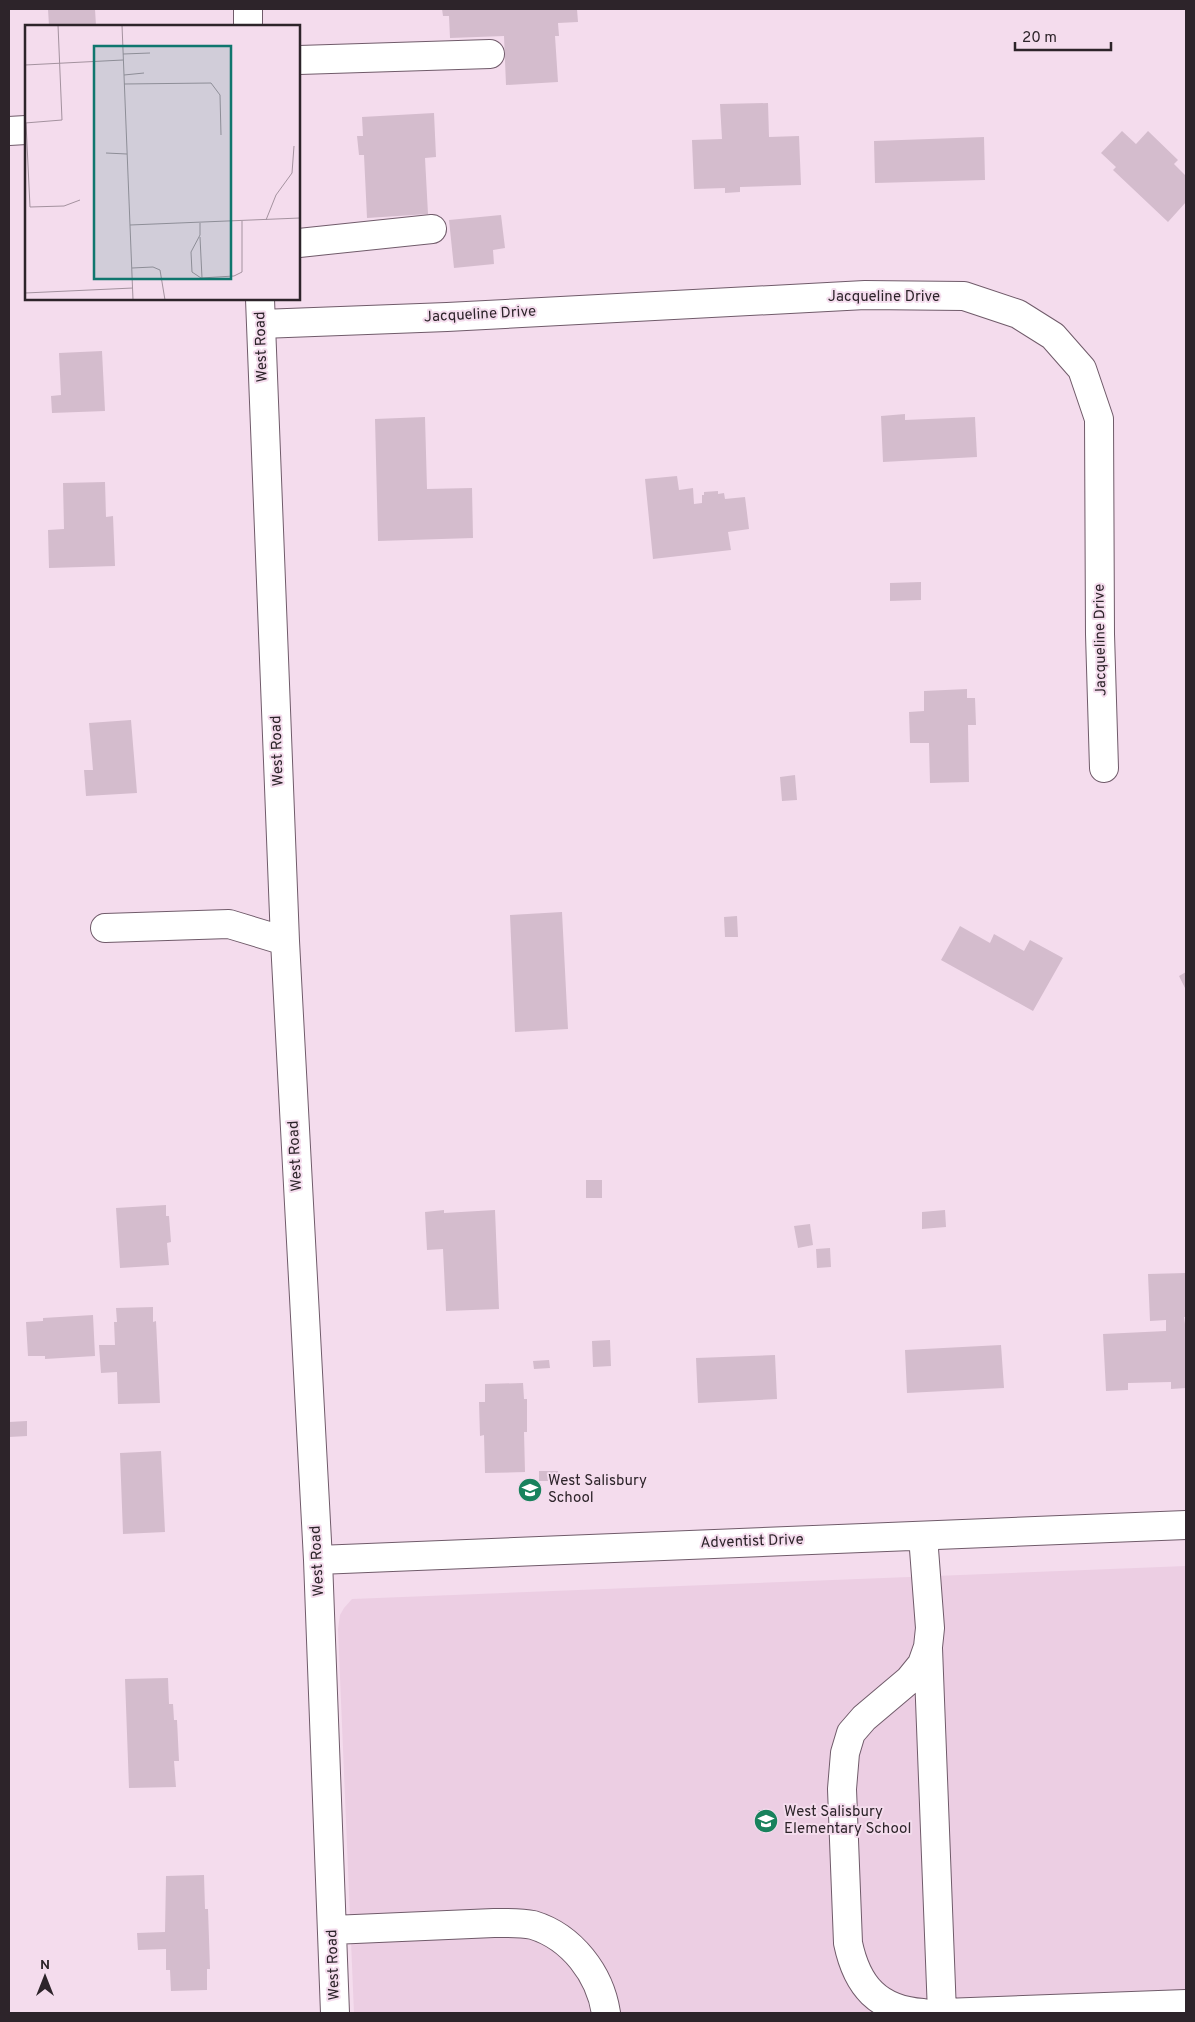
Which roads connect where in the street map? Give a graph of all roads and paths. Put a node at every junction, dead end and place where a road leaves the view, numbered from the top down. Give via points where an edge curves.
1 (248, 9) edge
2 (248, 25) edge
3 (490, 54) dead end
4 (300, 60) edge
5 (25, 130) edge
6 (9, 131) edge
7 (432, 229) dead end
8 (300, 243) edge
9 (261, 311) edge
10 (1104, 768) dead end
11 (105, 928) dead end
12 (285, 941) junction
13 (1186, 1525) edge
14 (923, 1536) junction
15 (318, 1560) junction
16 (928, 1647) junction
17 (332, 1930) junction
18 (1186, 2004) edge
19 (336, 2013) edge
20 (606, 2013) edge
21 (923, 2013) edge
22 (943, 2013) edge

1 - 2 street
3 - 4 street
5 - 6 street
7 - 8 street
9 - 10 street, Jacqueline Drive via 447,317 865,295 964,296 1018,314 1052,336 1082,369 1099,419
9 - 12 street, West Road
11 - 12 street via 229,924
12 - 15 street, West Road
13 - 14 street, Adventist Drive
14 - 15 street, Adventist Drive
14 - 16 street via 930,1628
15 - 17 street, West Road
16 - 21 street via 922,1664 909,1680 864,1718 851,1734 842,1772 848,1943 852,1964 876,1998 904,2010
16 - 22 street
17 - 19 street, West Road
17 - 20 street via 518,1922 534,1926 575,1950 599,1986
18 - 22 street

